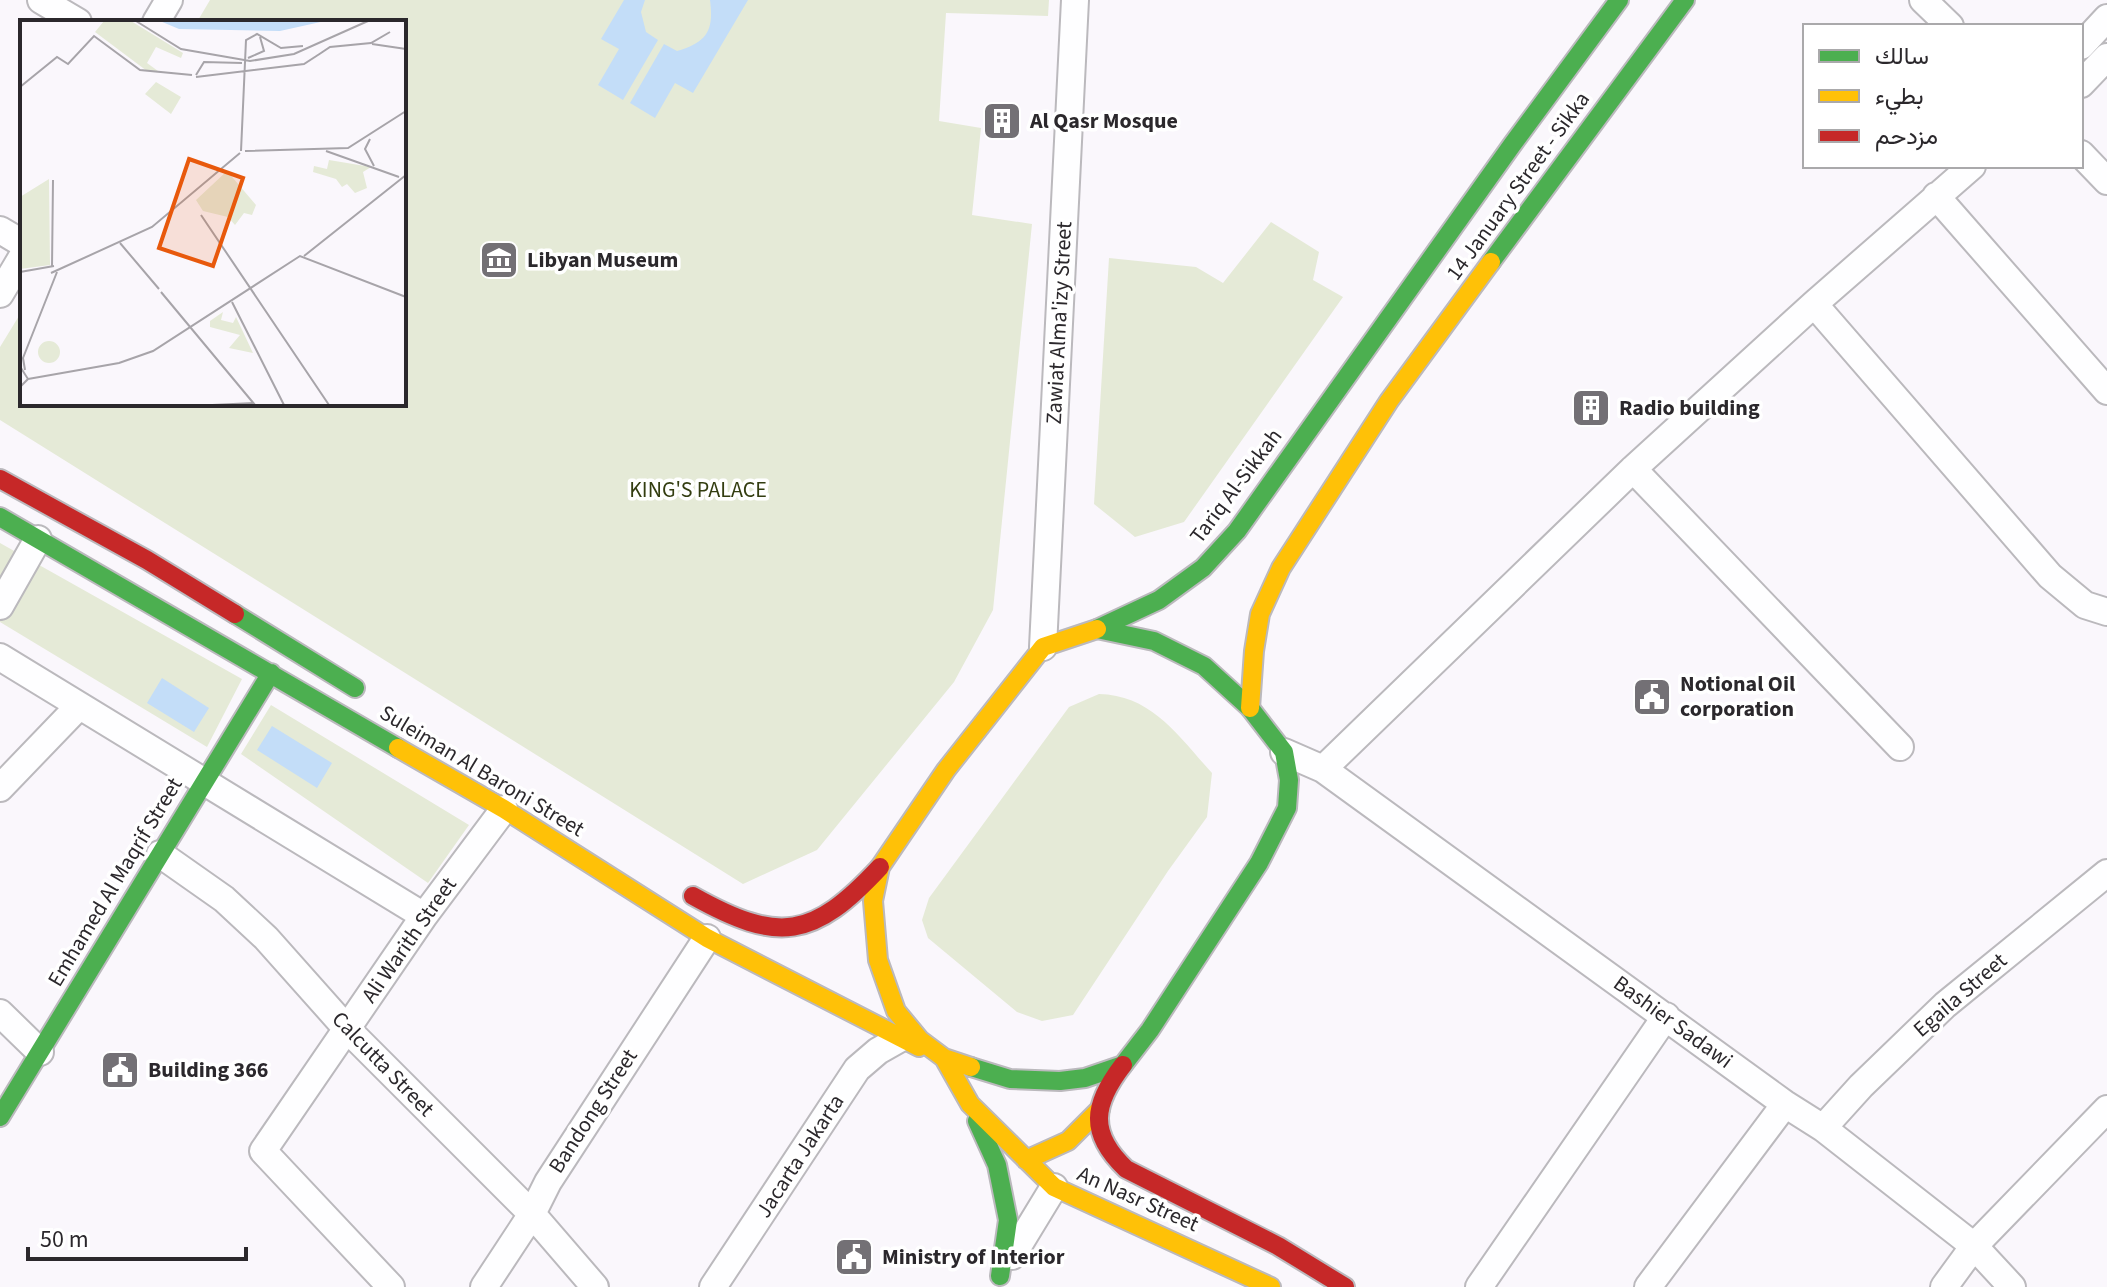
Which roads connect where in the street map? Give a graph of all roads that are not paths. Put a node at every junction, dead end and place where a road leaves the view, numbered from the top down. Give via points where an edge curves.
1 (41, 0) edge
2 (169, 0) edge
3 (1075, 0) edge
4 (1619, 0) edge
5 (1685, 0) edge
6 (1923, 0) edge
7 (2107, 18) edge
8 (75, 20) edge
9 (157, 20) edge
10 (1948, 24) edge
11 (2083, 44) edge
12 (2107, 57) edge
13 (2083, 82) edge
14 (2083, 156) edge
15 (1970, 168) edge
16 (2107, 181) edge
17 (1936, 196) junction
18 (0, 230) edge
19 (20, 242) edge
20 (20, 260) edge
21 (0, 294) edge
22 (1814, 304) junction
23 (1349, 371) joint
24 (2107, 391) edge
25 (1633, 469) junction
26 (0, 479) edge
27 (0, 517) edge
28 (38, 539) junction
29 (0, 606) edge
30 (2107, 612) edge
31 (1097, 629) junction
32 (1043, 647) junction
33 (0, 657) edge
34 (271, 673) junction
35 (372, 698) dead end
36 (78, 707) junction
37 (1250, 708) junction
38 (1900, 747) dead end
39 (1284, 752) junction
40 (1323, 769) junction
41 (204, 782) junction
42 (0, 788) edge
43 (504, 809) junction
44 (160, 854) junction
45 (880, 867) junction
46 (2107, 873) edge
47 (681, 889) dead end
48 (424, 916) junction
49 (707, 938) junction
50 (0, 1013) edge
51 (1666, 1016) junction
52 (347, 1029) junction
53 (901, 1038) junction
54 (40, 1052) junction
55 (944, 1058) junction
56 (1123, 1065) junction
57 (970, 1104) junction
58 (1785, 1104) junction
59 (1100, 1109) junction
60 (2107, 1109) edge
61 (0, 1117) edge
62 (1823, 1128) junction
63 (1111, 1157) junction
64 (1026, 1160) junction
65 (1091, 1162) dead end
66 (1080, 1179) dead end
67 (1054, 1187) junction
68 (1084, 1200) junction
69 (532, 1214) junction
70 (1974, 1246) junction
71 (996, 1282) edge
72 (391, 1287) edge
73 (484, 1287) edge
74 (595, 1287) edge
75 (713, 1287) edge
76 (1271, 1287) edge
77 (1345, 1287) edge
78 (1479, 1287) edge
79 (1648, 1287) edge
80 (1944, 1287) edge
81 (2012, 1287) edge

1 - 8 street
2 - 9 street
3 - 32 street, Zawiat Alma'izy Street
4 - 23 main road, 14 January Street - Sikka
5 - 37 main road, 14 January Street - Sikka via 1389,401 1281,568 1260,614
6 - 10 street
7 - 11 street
12 - 13 street
14 - 16 street
15 - 17 street
17 - 22 street
17 - 24 street
18 - 19 street
20 - 21 street
22 - 25 street
22 - 30 street via 2050,576 2085,605
23 - 31 main road, Tariq Al-Sikkah via 1237,531 1203,568 1159,600
25 - 38 street
25 - 40 street
26 - 35 main road, Suleiman Al Baroni Street via 147,560
27 - 28 main road, Suleiman Al Baroni Street
28 - 29 street
28 - 34 main road, Suleiman Al Baroni Street
31 - 32 main road, Tariq Al-Sikkah
31 - 37 main road via 1154,641 1204,666
32 - 45 main road via 946,770
33 - 36 street
34 - 41 main road, Emhamed Al Maqrif Street
34 - 43 main road, Suleiman Al Baroni Street
36 - 41 street
36 - 42 street
37 - 39 main road
39 - 40 street, Bashier Sadawi
39 - 56 main road via 1287,808 1259,863
40 - 51 street, Bashier Sadawi
41 - 44 main road, Emhamed Al Maqrif Street
41 - 48 street
43 - 48 street, Ali Warith Street
43 - 49 main road, Suleiman Al Baroni Street
44 - 52 street, Calcutta Street via 224,899 266,938
44 - 54 main road, Emhamed Al Maqrif Street
45 - 47 main road via 855,896 825,918 794,929 754,927
45 - 55 main road via 873,901 878,960 896,1011
46 - 62 street, Egaila Street via 1945,1005
48 - 52 street, Ali Warith Street
49 - 53 main road, Suleiman Al Baroni Street
49 - 69 street, Bandong Street
50 - 54 street
51 - 58 street, Bashier Sadawi
51 - 78 street
52 - 69 street, Calcutta Street
52 - 72 street, Ali Warith Street via 263,1151
53 - 55 main road, Suleiman Al Baroni Street
53 - 75 street, Jacarta Jakarta via 857,1069
54 - 61 main road, Emhamed Al Maqrif Street
55 - 56 main road, Suleiman Al Baroni Street via 1022,1080 1085,1078
55 - 57 main road, An Nasr Street
56 - 59 main road
57 - 64 main road, An Nasr Street
57 - 71 main road via 997,1165 1008,1220
58 - 62 street, Bashier Sadawi
58 - 79 street
59 - 63 main road, An Nasr Street via 1101,1143
59 - 64 main road via 1075,1137
60 - 70 street
62 - 70 street, Bashier Sadawi
63 - 65 main road
63 - 77 main road, An Nasr Street
64 - 67 main road, An Nasr Street
66 - 68 main road
67 - 68 main road, An Nasr Street
67 - 71 street
68 - 76 main road, An Nasr Street
69 - 73 street, Bandong Street
69 - 74 street, Calcutta Street
70 - 80 street
70 - 81 street, Bashier Sadawi

